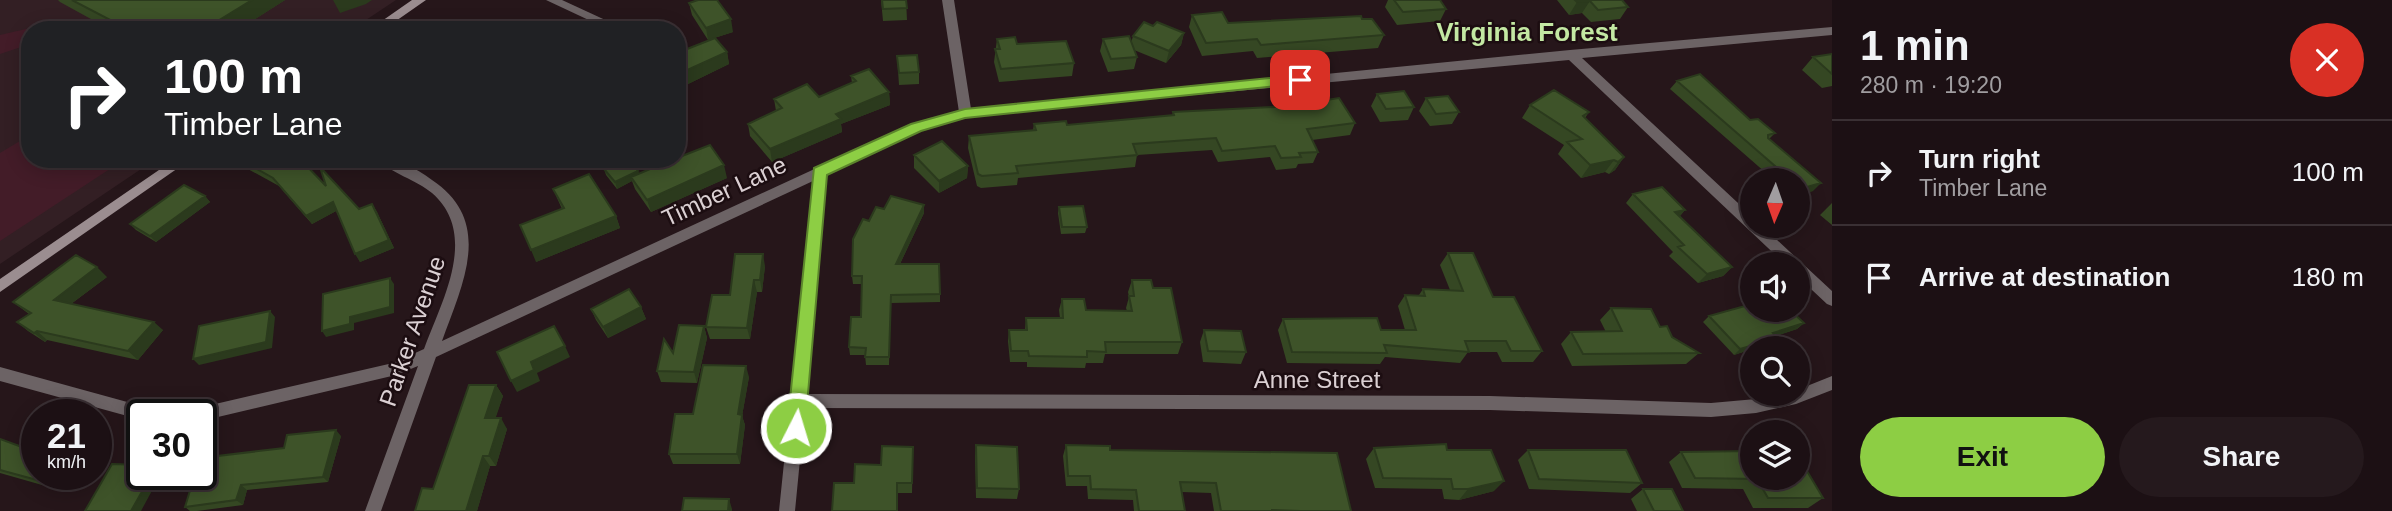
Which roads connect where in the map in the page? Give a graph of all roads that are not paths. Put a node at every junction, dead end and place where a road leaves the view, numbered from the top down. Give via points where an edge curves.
1 (420, 0) edge
2 (552, 0) edge
3 (948, 0) edge
4 (388, 21) edge
5 (600, 21) edge
6 (1832, 31) edge
7 (1570, 54) junction
8 (965, 113) junction
9 (172, 168) edge
10 (400, 168) edge
11 (820, 172) junction
12 (1740, 214) edge
13 (1766, 238) edge
14 (1781, 252) edge
15 (1810, 279) edge
16 (0, 286) edge
17 (1832, 300) edge
18 (430, 354) junction
19 (0, 374) edge
20 (1832, 383) edge
21 (798, 401) junction
22 (126, 409) edge
23 (217, 411) edge
24 (373, 511) edge
25 (788, 511) edge

1 - 4 street
2 - 5 street
3 - 8 street
6 - 7 street, Timber Lane
7 - 8 street, Timber Lane
7 - 12 street
8 - 11 street, Timber Lane via 916,127
9 - 16 street
10 - 18 street, Parker Avenue via 442,191 462,228 460,270
11 - 18 street, Timber Lane
11 - 21 street
13 - 14 street
15 - 17 street
18 - 23 street, Timber Lane via 379,374
18 - 24 street, Parker Avenue
19 - 22 street
20 - 21 street, Anne Street via 1756,406 1712,410 1490,403
21 - 25 street

